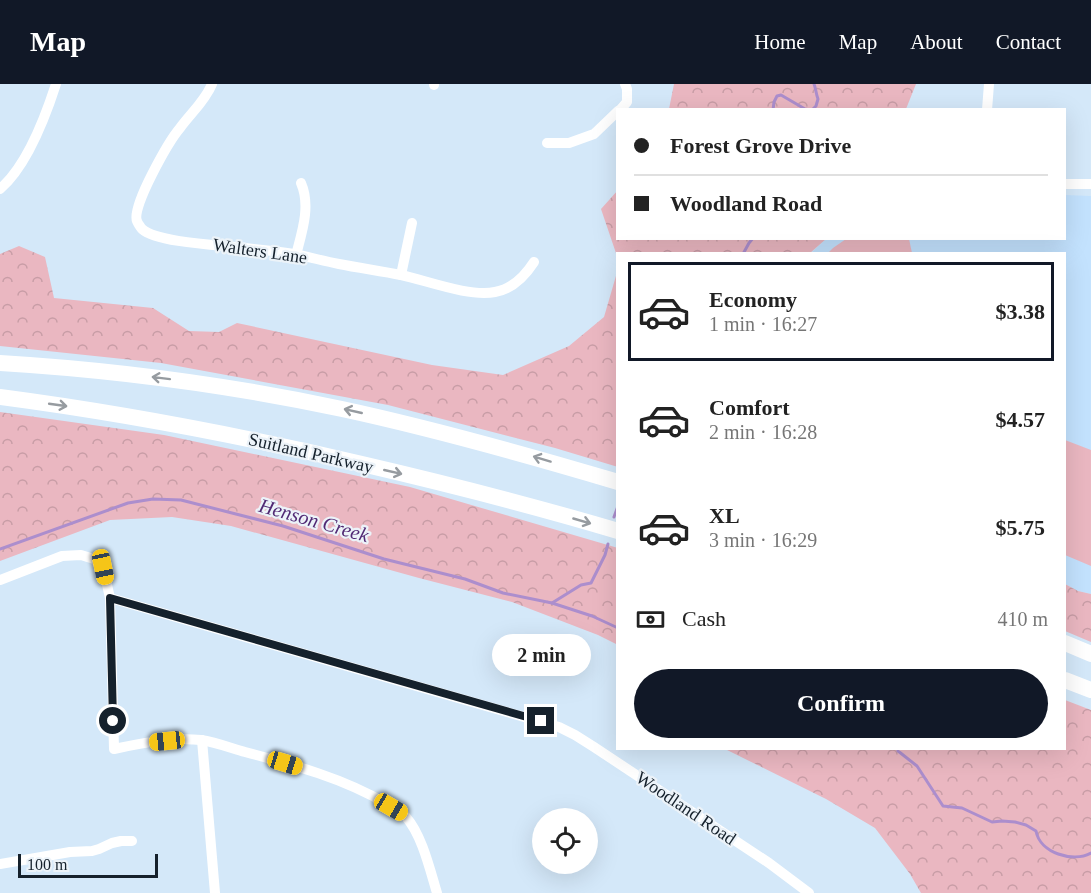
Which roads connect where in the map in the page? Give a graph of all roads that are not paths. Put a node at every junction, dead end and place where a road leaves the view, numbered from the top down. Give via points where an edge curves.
1 (56, 84) edge
2 (212, 84) edge
3 (625, 84) edge
4 (988, 84) edge
5 (621, 108) edge
6 (987, 108) edge
7 (616, 113) edge
8 (547, 143) dead end
9 (301, 183) dead end
10 (1066, 184) edge
11 (1091, 184) edge
12 (0, 189) edge
13 (412, 223) dead end
14 (296, 255) junction
15 (534, 262) dead end
16 (401, 275) junction
17 (0, 363) edge
18 (0, 397) edge
19 (616, 481) edge
20 (616, 530) edge
21 (0, 580) edge
22 (110, 598) junction
23 (1066, 643) edge
24 (1091, 654) edge
25 (1066, 680) edge
26 (1091, 690) edge
27 (202, 740) junction
28 (132, 841) dead end
29 (0, 864) edge
30 (215, 893) edge
31 (437, 893) edge
32 (809, 893) edge

1 - 12 street via 29,150 17,172
2 - 14 street, Walters Lane via 165,150 137,207 137,222 141,229 165,238
3 - 5 street via 627,102
4 - 6 street
7 - 8 street via 594,134 569,143
9 - 14 street via 305,211
10 - 11 street
13 - 16 street
14 - 16 street, Walters Lane
15 - 16 street, Walters Lane via 514,284 494,292 463,290
19 -> 17 highway via 473,440 329,406 160,378
18 -> 20 highway, Suitland Parkway via 145,419 294,449
21 - 22 street via 62,556 81,555 103,567
22 - 27 street via 114,749
22 - 32 street, Woodland Road via 559,727
23 - 24 highway
25 - 26 highway
27 - 30 street
27 - 31 street via 336,779 404,814 418,839
28 - 29 street

